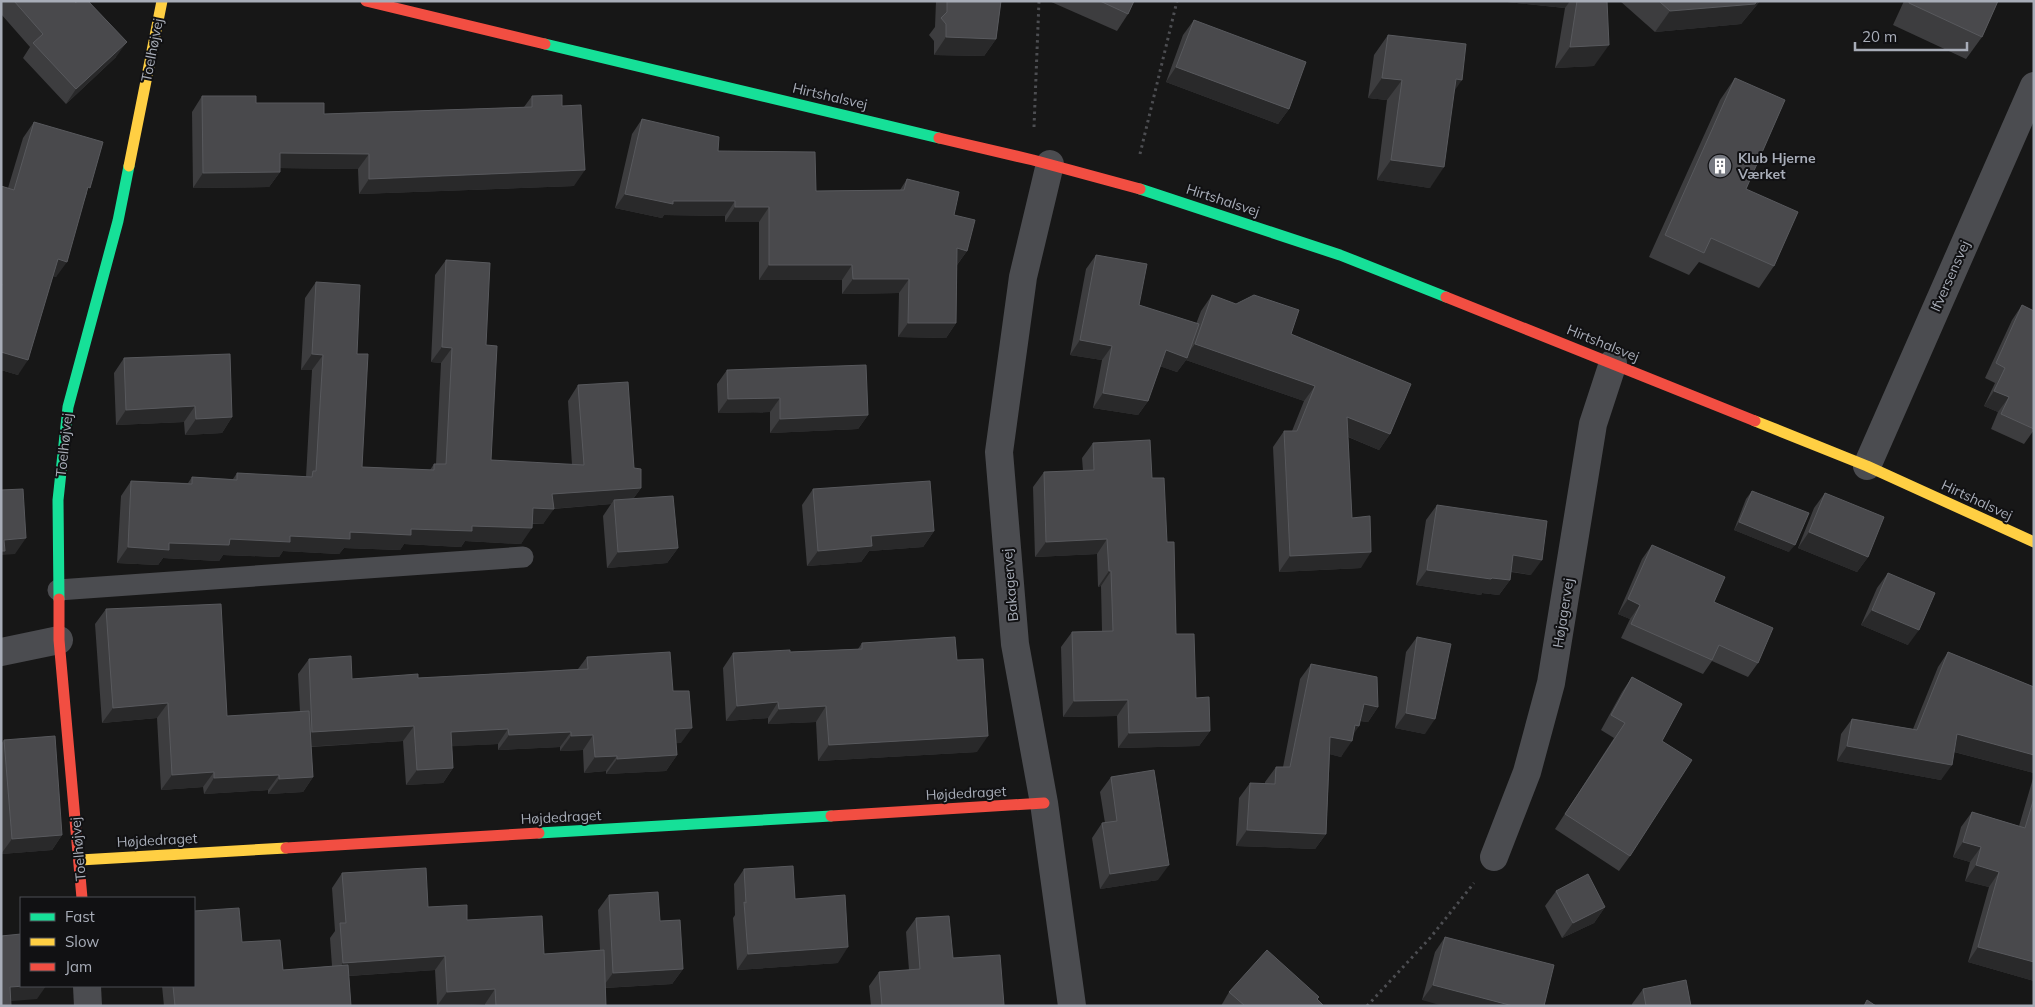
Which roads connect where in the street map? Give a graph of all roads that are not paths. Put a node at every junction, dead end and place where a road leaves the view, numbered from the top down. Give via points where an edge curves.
1 (162, 1) edge
2 (366, 1) edge
3 (2034, 86) edge
4 (1042, 162) junction
5 (1613, 363) junction
6 (1867, 466) junction
7 (2034, 542) edge
8 (523, 557) dead end
9 (58, 590) junction
10 (59, 640) junction
11 (1, 652) edge
12 (1044, 803) junction
13 (1494, 857) road end
14 (80, 860) junction
15 (82, 897) edge
16 (87, 987) edge
17 (88, 1006) edge
18 (1072, 1006) edge

1 - 9 street, Toelhøjvej via 118,221 68,407 58,500
2 - 4 street, Hirtshalsvej
3 - 6 street, Ifversensvej
4 - 5 street, Hirtshalsvej via 1132,186 1340,255
4 - 12 street, Bakagervej via 999,452 1015,644
5 - 6 street, Hirtshalsvej
5 - 13 street, Højagervej via 1593,424 1551,683 1527,772
6 - 7 street, Hirtshalsvej
8 - 9 lane
9 - 10 street, Toelhøjvej
10 - 11 street
10 - 14 street, Toelhøjvej
12 - 14 street, Højdedraget
12 - 18 street, Bakagervej
14 - 15 street, Toelhøjvej
16 - 17 street

